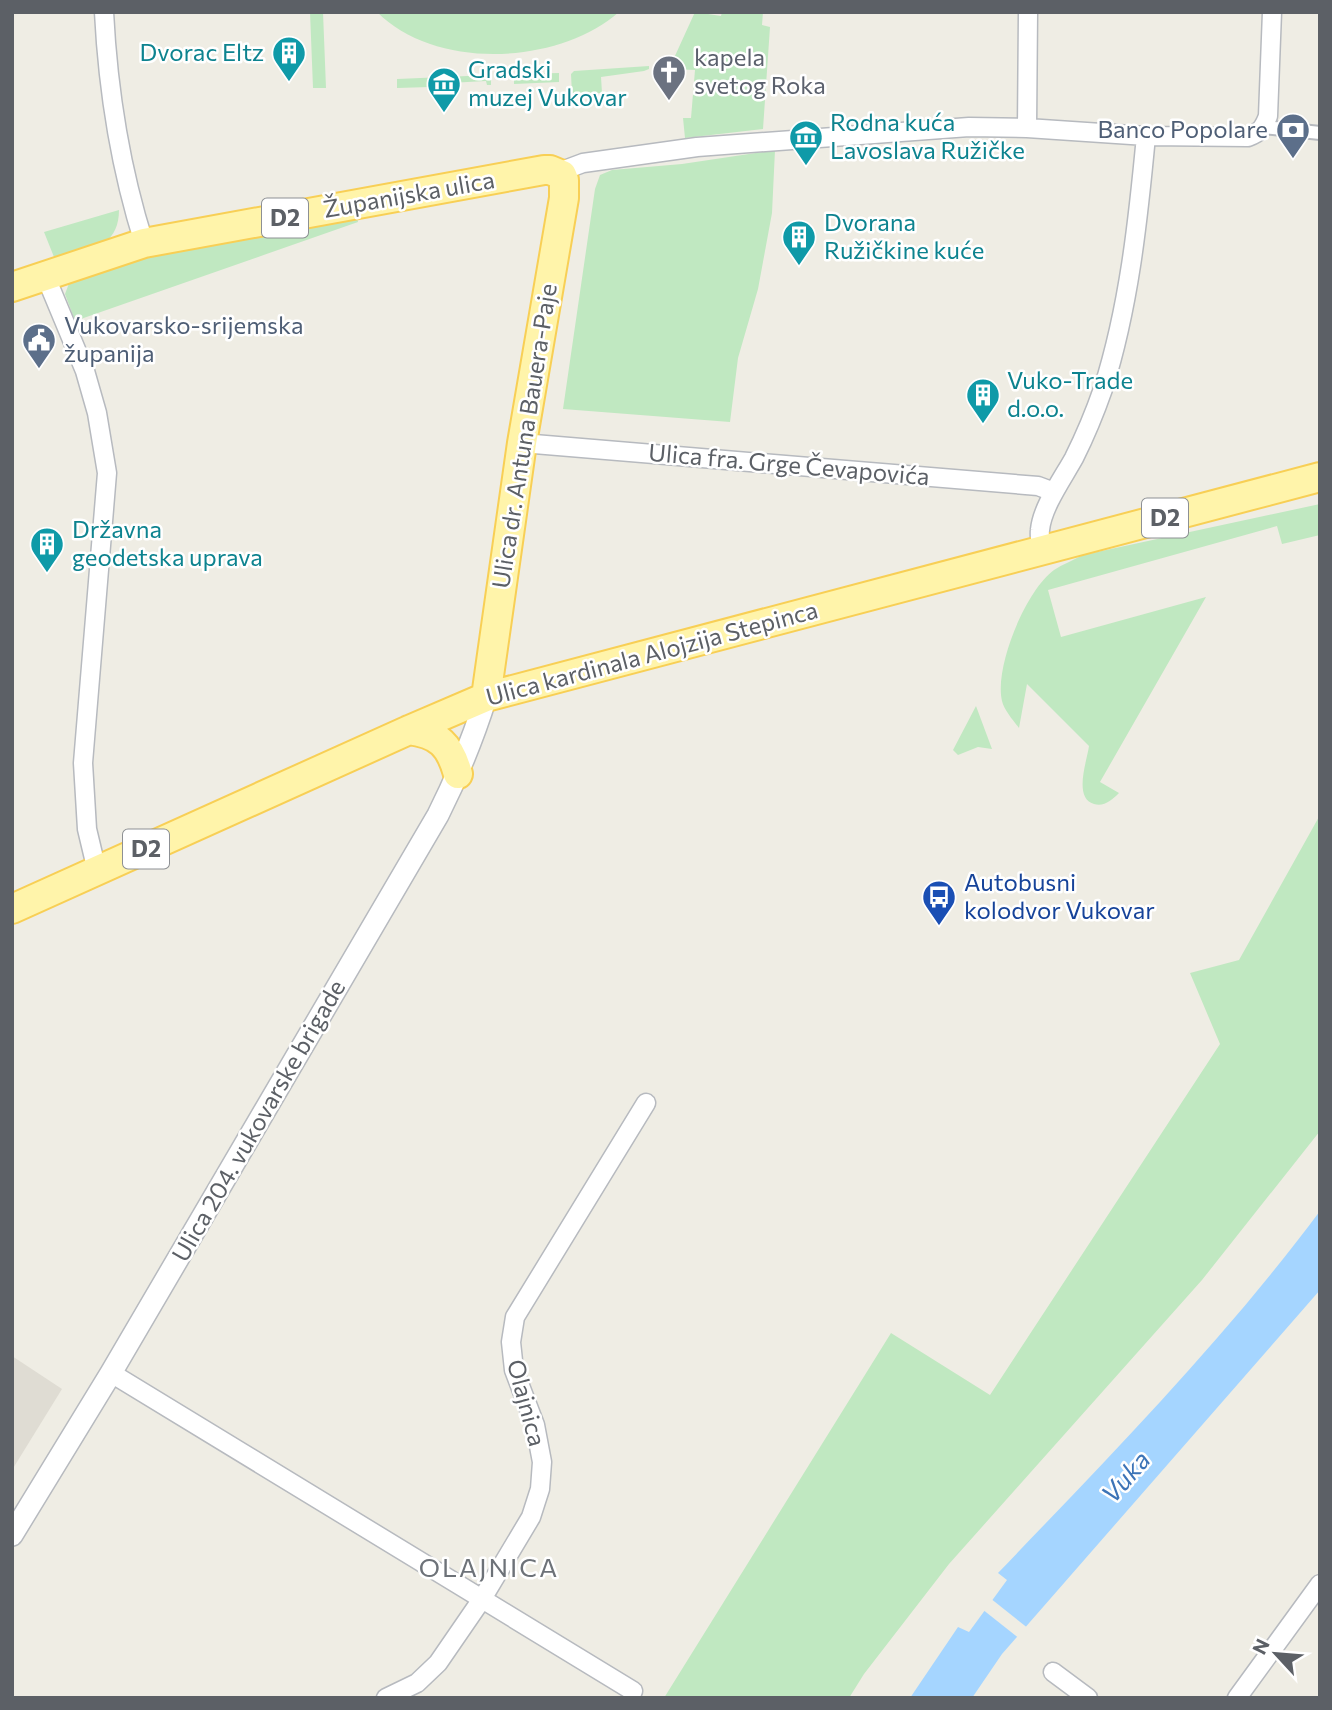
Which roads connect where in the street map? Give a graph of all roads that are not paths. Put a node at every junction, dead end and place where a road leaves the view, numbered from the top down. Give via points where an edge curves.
1 (104, 12) edge
2 (1028, 12) edge
3 (1272, 12) edge
4 (1264, 127) junction
5 (1027, 128) junction
6 (1320, 133) edge
7 (1146, 136) junction
8 (562, 174) junction
9 (144, 243) junction
10 (45, 275) junction
11 (12, 287) edge
12 (522, 443) junction
13 (1320, 477) edge
14 (1054, 492) junction
15 (1042, 552) junction
16 (486, 697) junction
17 (409, 730) junction
18 (458, 774) junction
19 (97, 871) junction
20 (12, 909) edge
21 (646, 1103) dead end
22 (111, 1373) junction
23 (12, 1535) edge
24 (1320, 1584) edge
25 (482, 1599) junction
26 (1053, 1672) dead end
27 (634, 1691) dead end
28 (386, 1698) edge
29 (1088, 1698) edge
30 (1237, 1698) edge

1 - 9 street via 114,126
2 - 5 street
3 - 4 street
4 - 6 street
4 - 7 street via 1248,136
5 - 7 street
5 - 8 street via 969,127 697,147 583,163
7 - 14 street via 1130,279 1112,356 1086,434
8 - 9 main road, Županijska ulica / D2 via 544,170
8 - 12 main road, Ulica dr. Antuna Bauera-Paje via 564,198
9 - 10 main road, Županijska ulica / D2
10 - 11 main road, Županijska ulica / D2
10 - 19 street via 85,371 107,473 83,763 88,829
12 - 14 street, Ulica fra. Grge Čevapovića via 1038,486
12 - 16 main road, Ulica dr. Antuna Bauera-Paje
13 - 15 main road, Ulica kardinala Alojzija Stepinca / D2
14 - 15 street via 1040,529
15 - 16 main road, Ulica kardinala Alojzija Stepinca / D2
16 - 17 main road, Ulica kardinala Alojzija Stepinca / D2
16 - 18 street, Ulica 204. vukovarske brigade
17 - 18 main road via 437,738 447,748
17 - 19 main road, Ulica kardinala Alojzija Stepinca / D2
18 - 22 street, Ulica 204. vukovarske brigade
19 - 20 main road, Ulica kardinala Alojzija Stepinca / D2
21 - 25 street, Olajnica via 515,1317 511,1342 514,1370 535,1425 542,1462 540,1489 531,1517
22 - 23 street, Ulica 204. vukovarske brigade
22 - 25 street
24 - 30 street
25 - 27 street
25 - 28 street, Olajnica via 439,1663 417,1683
26 - 29 street

